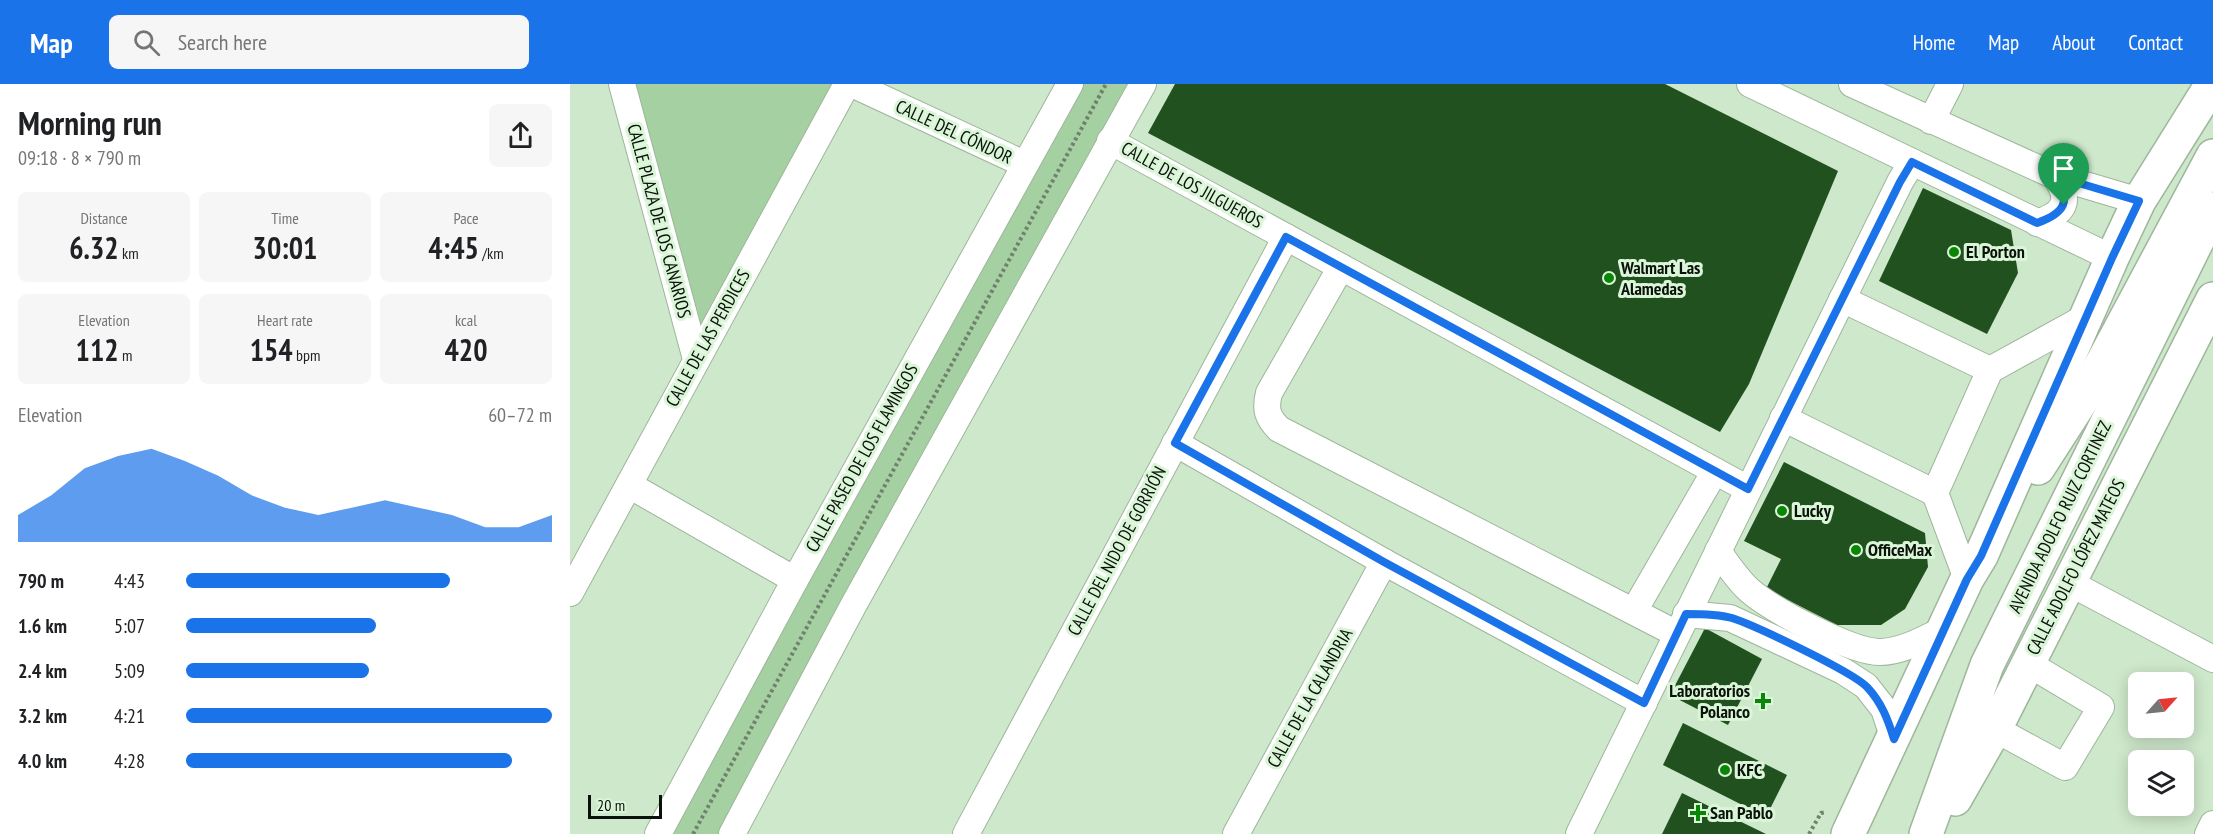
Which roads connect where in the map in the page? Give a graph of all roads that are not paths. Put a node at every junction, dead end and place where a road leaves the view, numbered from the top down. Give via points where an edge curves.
1 (622, 84) edge
2 (847, 84) edge
3 (852, 84) edge
4 (1070, 84) edge
5 (1143, 84) edge
6 (1750, 84) edge
7 (1852, 84) edge
8 (1950, 84) edge
9 (2212, 84) edge
10 (1931, 121) junction
11 (1110, 141) junction
12 (2213, 156) edge
13 (1912, 162) junction
14 (1023, 164) junction
15 (2055, 176) junction
16 (2139, 201) junction
17 (2213, 209) edge
18 (2037, 223) junction
19 (1286, 237) junction
20 (2112, 258) junction
21 (1341, 267) junction
22 (1842, 299) junction
23 (2213, 299) edge
24 (2088, 316) junction
25 (696, 359) junction
26 (1990, 370) junction
27 (1783, 418) junction
28 (1175, 443) junction
29 (1715, 471) junction
30 (629, 485) junction
31 (1748, 489) junction
32 (1935, 493) junction
33 (1718, 551) junction
34 (1384, 562) junction
35 (1974, 567) junction
36 (795, 579) junction
37 (2068, 582) junction
38 (570, 592) edge
39 (1634, 611) junction
40 (1681, 624) junction
41 (1945, 629) junction
42 (1881, 652) junction
43 (2213, 659) edge
44 (2027, 663) junction
45 (1866, 686) junction
46 (1644, 703) junction
47 (1995, 729) junction
48 (1894, 739) junction
49 (2213, 824) edge
50 (658, 834) edge
51 (732, 834) edge
52 (966, 834) edge
53 (1236, 834) edge
54 (1579, 834) edge
55 (1848, 834) edge
56 (1926, 834) edge
57 (1935, 834) edge
58 (2208, 834) edge

1 - 25 street, CALLE PLAZA DE LOS CANARIOS
2 - 25 street, CALLE DE LAS PERDICES
3 - 14 street, CALLE DEL CÓNDOR
4 - 14 street, CALLE PASEO DE LOS FLAMINGOS
5 - 11 street
6 - 13 street
7 - 10 street
8 - 10 street
9 - 16 main road
10 - 15 street
11 - 19 street, CALLE DE LOS JILGUEROS
11 - 51 street
12 - 35 main road via 2085,395
13 - 18 street
13 - 22 street
14 - 36 street, CALLE PASEO DE LOS FLAMINGOS
15 - 16 street
15 - 18 street via 2065,196 2064,205
16 - 20 main road
17 - 56 main road, AVENIDA ADOLFO RUIZ CORTINEZ via 1987,665
18 - 20 street
19 - 21 street, CALLE DE LOS JILGUEROS
19 - 28 street, CALLE DEL NIDO DE GORRIÓN
20 - 24 main road
21 - 29 street, CALLE DE LOS JILGUEROS
21 - 39 street via 1269,393 1266,406 1270,419 1280,429
22 - 26 street
22 - 27 street
23 - 37 main road, CALLE ADOLFO LÓPEZ MATEOS
24 - 26 street
24 - 35 main road
25 - 30 street, CALLE DE LAS PERDICES
26 - 32 street
27 - 31 street
27 - 32 street
28 - 34 street
28 - 52 street, CALLE DEL NIDO DE GORRIÓN
29 - 31 street, CALLE DE LOS JILGUEROS
29 - 39 street
30 - 36 street
30 - 38 street, CALLE DE LAS PERDICES
31 - 33 street
32 - 35 street
33 - 40 street
33 - 42 street via 1748,589 1765,603 1852,647
34 - 46 street
34 - 53 street, CALLE DE LA CALANDRIA
35 - 41 main road
36 - 50 street, CALLE PASEO DE LOS FLAMINGOS
37 - 43 street
37 - 44 main road, CALLE ADOLFO LÓPEZ MATEOS
39 - 40 street
40 - 45 street via 1730,618 1843,671
40 - 46 street
41 - 42 street via 1916,643
41 - 48 main road
42 - 45 street
44 - 47 main road, CALLE ADOLFO LÓPEZ MATEOS
44 - 47 street via 2101,707 2065,767
45 - 48 street via 1884,709
46 - 54 street
47 - 57 main road, CALLE ADOLFO LÓPEZ MATEOS
48 - 55 main road
49 - 58 street

